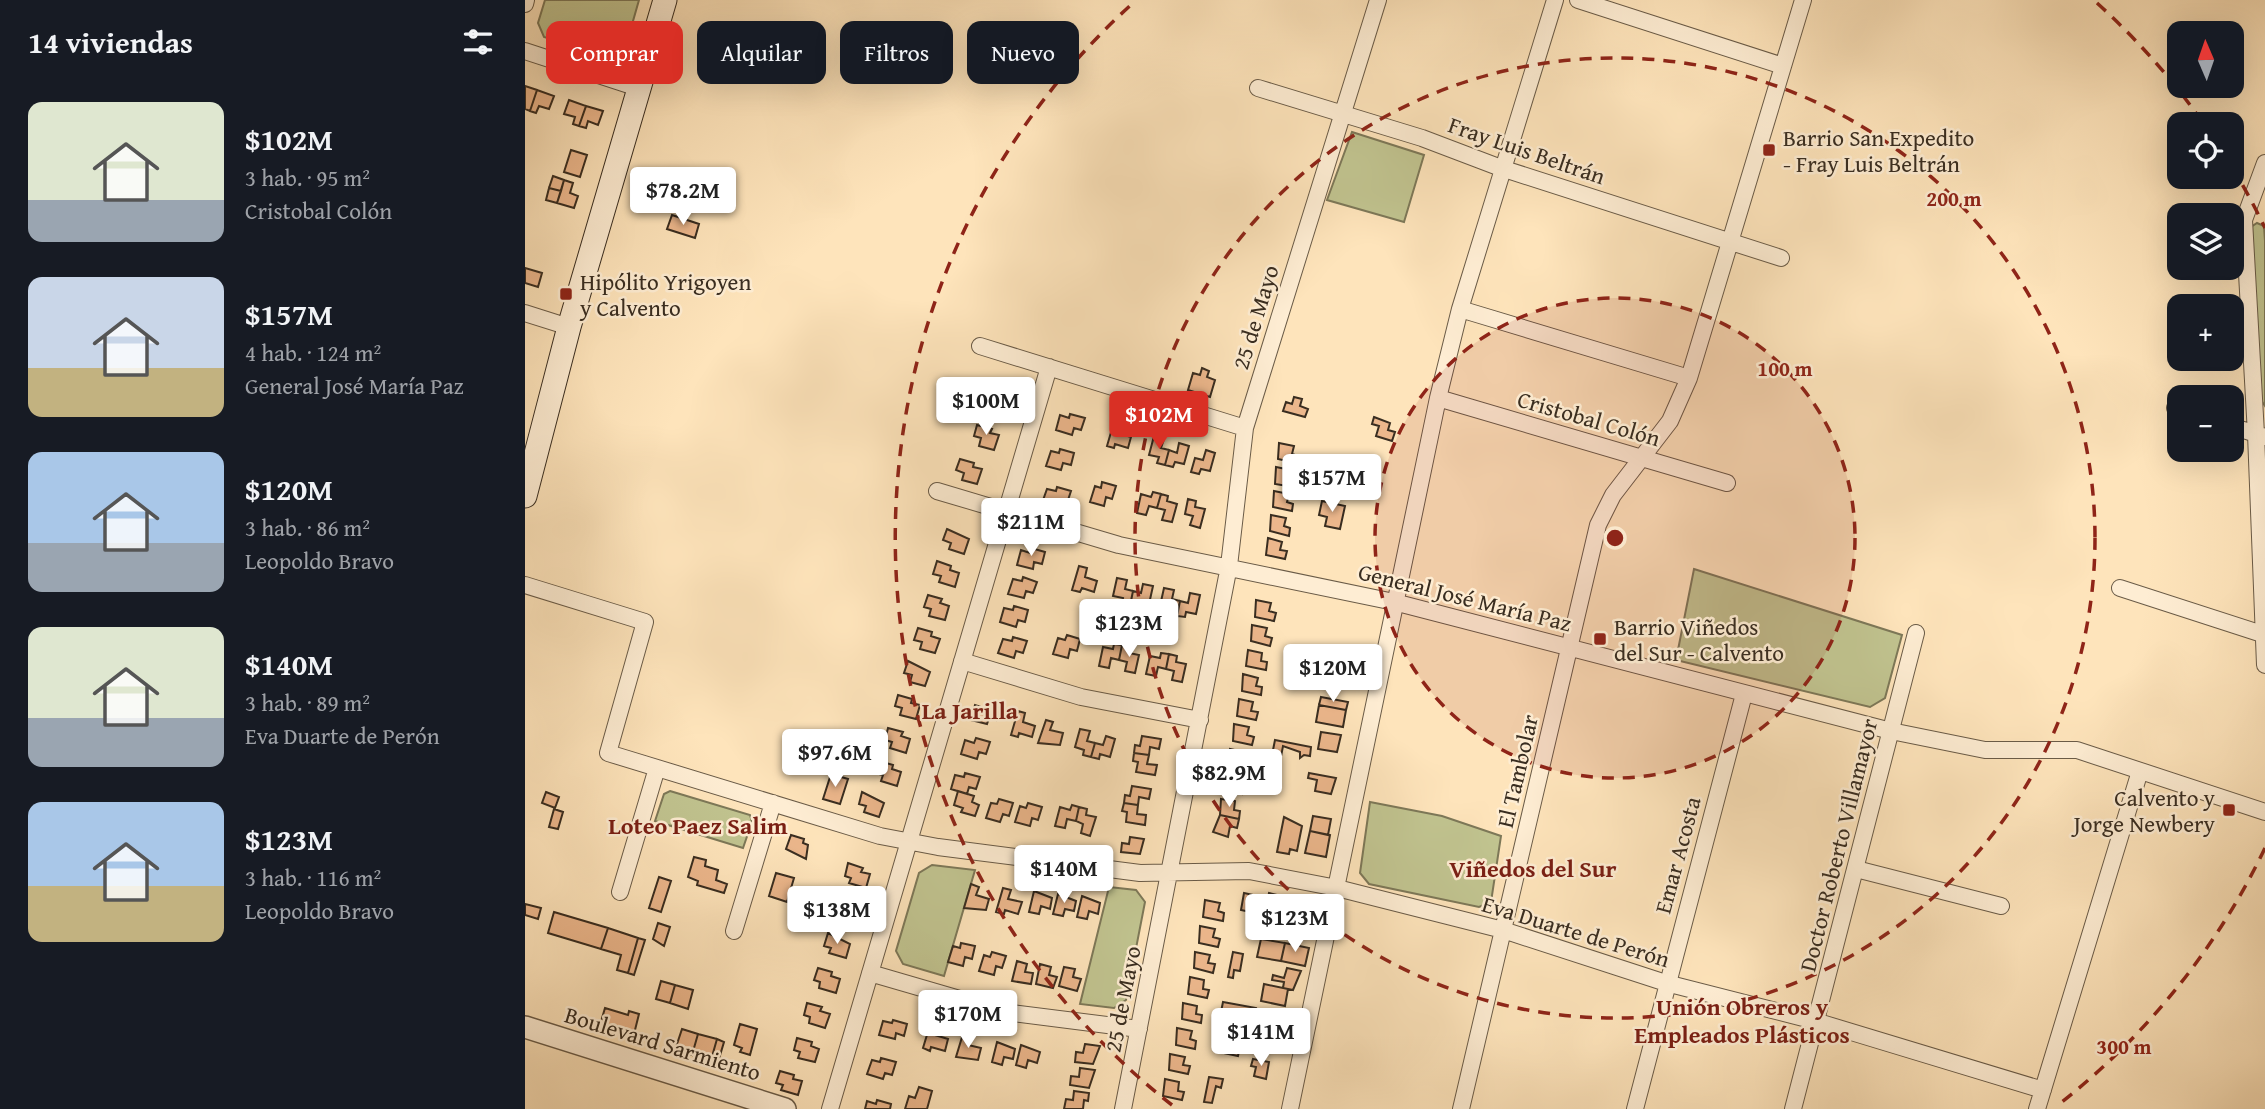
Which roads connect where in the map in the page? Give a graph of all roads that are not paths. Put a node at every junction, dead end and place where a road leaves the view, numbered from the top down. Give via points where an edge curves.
1 (664, 0) edge
2 (1378, 0) edge
3 (1555, 0) edge
4 (1578, 0) edge
5 (1803, 0) edge
6 (525, 51) edge
7 (1783, 66) junction
8 (638, 88) junction
9 (1258, 89) dead end
10 (1341, 113) junction
11 (2265, 163) edge
12 (1501, 168) junction
13 (2259, 202) edge
14 (1731, 241) junction
15 (1781, 258) dead end
16 (1460, 309) junction
17 (525, 313) edge
18 (569, 327) junction
19 (980, 346) dead end
20 (1049, 367) junction
21 (1689, 378) junction
22 (1438, 398) junction
23 (1245, 428) junction
24 (2244, 430) edge
25 (2261, 435) edge
26 (1642, 456) junction
27 (1727, 484) dead end
28 (937, 491) dead end
29 (525, 496) edge
30 (1006, 511) junction
31 (1229, 566) junction
32 (525, 585) edge
33 (2120, 588) dead end
34 (1394, 602) junction
35 (1916, 633) dead end
36 (2264, 635) edge
37 (1570, 645) junction
38 (962, 661) junction
39 (2265, 665) edge
40 (1744, 694) junction
41 (1200, 720) junction
42 (1891, 731) junction
43 (657, 768) junction
44 (2140, 771) junction
45 (773, 803) junction
46 (2265, 811) edge
47 (909, 841) junction
48 (1856, 869) junction
49 (1170, 872) junction
50 (1337, 888) junction
51 (620, 892) dead end
52 (2001, 906) dead end
53 (1503, 930) junction
54 (734, 931) dead end
55 (870, 972) junction
56 (1666, 983) junction
57 (1815, 1021) junction
58 (525, 1027) edge
59 (1139, 1029) junction
60 (2043, 1090) junction
61 (785, 1109) edge
62 (830, 1109) edge
63 (1123, 1109) edge
64 (1290, 1109) edge
65 (1461, 1109) edge
66 (1635, 1109) edge
67 (1793, 1109) edge
68 (2037, 1109) edge

1 - 8 main road
2 - 10 street, 25 de Mayo
3 - 12 street
4 - 7 street
5 - 7 street, El Tambolar
6 - 8 street
7 - 14 street, El Tambolar
8 - 18 main road
9 - 10 street, Fray Luis Beltrán
10 - 12 street, Fray Luis Beltrán
10 - 23 street, 25 de Mayo
11 - 13 street
12 - 14 street, Fray Luis Beltrán
12 - 16 street
13 - 25 street via 2243,219
14 - 15 street, Fray Luis Beltrán
14 - 21 street, El Tambolar
16 - 21 street
16 - 22 street
17 - 18 street
18 - 29 main road
19 - 20 street
20 - 23 street
20 - 30 street
21 - 26 street, El Tambolar via 1670,421
22 - 26 street, Cristobal Colón
22 - 34 street
23 - 31 street, 25 de Mayo
24 - 25 street
25 - 36 street
26 - 27 street, Cristobal Colón
26 - 37 street, El Tambolar via 1598,525
28 - 30 street, General José María Paz
30 - 31 street, General José María Paz via 1119,545
30 - 38 street
31 - 34 street, General José María Paz
31 - 41 street, 25 de Mayo
32 - 43 street, Eva Duarte de Perón via 645,622 608,753
33 - 36 street
34 - 37 street, General José María Paz
34 - 50 street
35 - 42 street, Doctor Roberto Villamayor
36 - 39 street
37 - 40 street, General José María Paz
37 - 53 street, El Tambolar
38 - 41 street via 1083,697
38 - 47 street
40 - 42 street, General José María Paz
40 - 56 street, Emar Acosta
41 - 49 street, 25 de Mayo
42 - 44 street, General José María Paz via 1985,750 2077,750
42 - 48 street, Doctor Roberto Villamayor
43 - 45 street, Eva Duarte de Perón
43 - 51 street
44 - 46 street, General José María Paz
44 - 60 street
45 - 47 street, Eva Duarte de Perón
45 - 54 street
47 - 49 street, Eva Duarte de Perón via 1140,873
47 - 55 street
48 - 52 street
48 - 57 street, Doctor Roberto Villamayor
49 - 50 street, Eva Duarte de Perón via 1249,871
49 - 59 street, 25 de Mayo
50 - 53 street, Eva Duarte de Perón
50 - 64 street
53 - 56 street, Eva Duarte de Perón
53 - 65 street, El Tambolar
55 - 59 street via 1004,1012
55 - 62 street
56 - 57 street, Eva Duarte de Perón
56 - 66 street, Emar Acosta
57 - 60 street, Eva Duarte de Perón
57 - 67 street, Doctor Roberto Villamayor
58 - 61 street, Boulevard Sarmiento
59 - 63 street, 25 de Mayo
60 - 68 street

